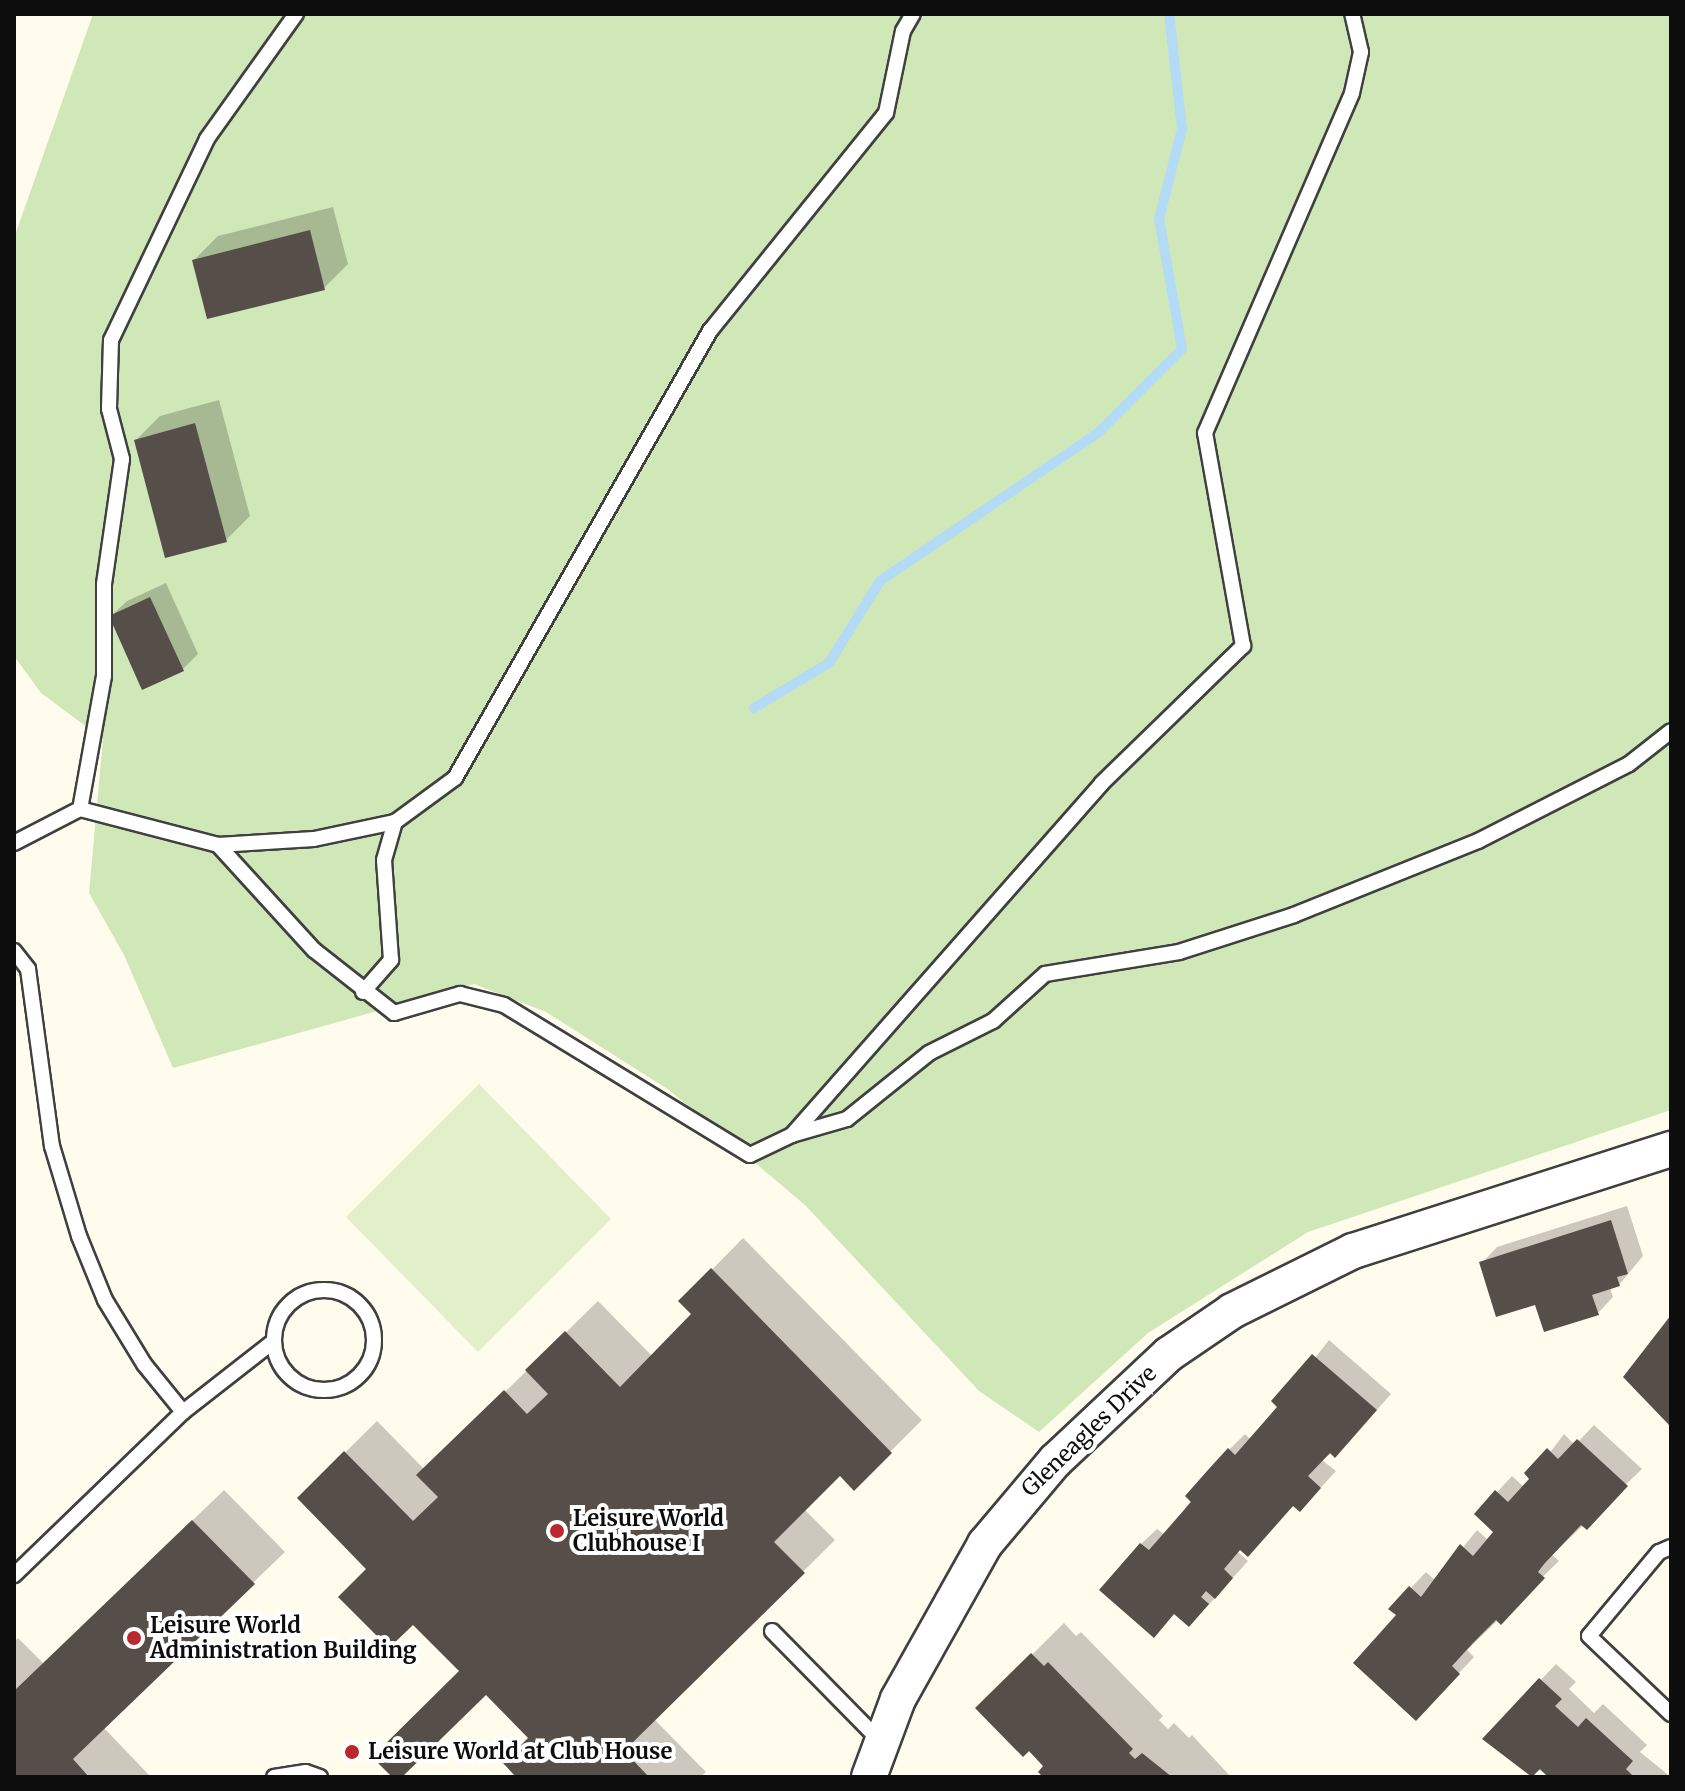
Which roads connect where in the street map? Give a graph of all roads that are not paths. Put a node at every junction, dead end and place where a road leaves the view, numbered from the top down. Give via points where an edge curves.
1 (296, 14) edge
2 (913, 14) edge
3 (1352, 14) edge
4 (1671, 731) edge
5 (80, 809) junction
6 (395, 822) junction
7 (14, 843) edge
8 (218, 845) junction
9 (14, 951) edge
10 (363, 992) junction
11 (792, 1135) junction
12 (1671, 1149) edge
13 (274, 1341) junction
14 (183, 1412) junction
15 (1671, 1547) edge
16 (14, 1575) edge
17 (772, 1631) dead end
18 (1671, 1714) edge
19 (881, 1742) junction
20 (274, 1777) edge
21 (320, 1777) edge
22 (869, 1777) edge

1 - 5 lane via 207,139 111,340 109,409 122,459 104,584 104,676
2 - 6 lane via 903,31 886,113 710,331 455,778
3 - 11 lane via 1361,52 1352,93 1205,433 1243,646 1102,783
4 - 11 lane via 1629,764 1478,841 1294,915 1179,952 1045,974 993,1021 929,1053 847,1119
5 - 7 lane
5 - 8 lane
6 - 8 lane via 314,839
6 - 10 lane via 384,860 391,960
8 - 10 lane via 314,950
9 - 14 lane via 28,969 52,1146 79,1236 105,1300
10 - 11 lane via 394,1013 460,994 504,1005 750,1155
12 - 19 street, Gleneagles Drive via 1353,1251 1232,1311 1169,1354 1111,1403 1019,1498 955,1595
13 - 13 lane via 284,1371 302,1385 325,1391 341,1388 366,1369 374,1337 361,1306 331,1290 298,1297 276,1324
13 - 14 lane
14 - 16 lane
15 - 18 lane via 1659,1552 1589,1636
17 - 19 lane
19 - 22 street, Gleneagles Drive
20 - 21 lane via 306,1772

